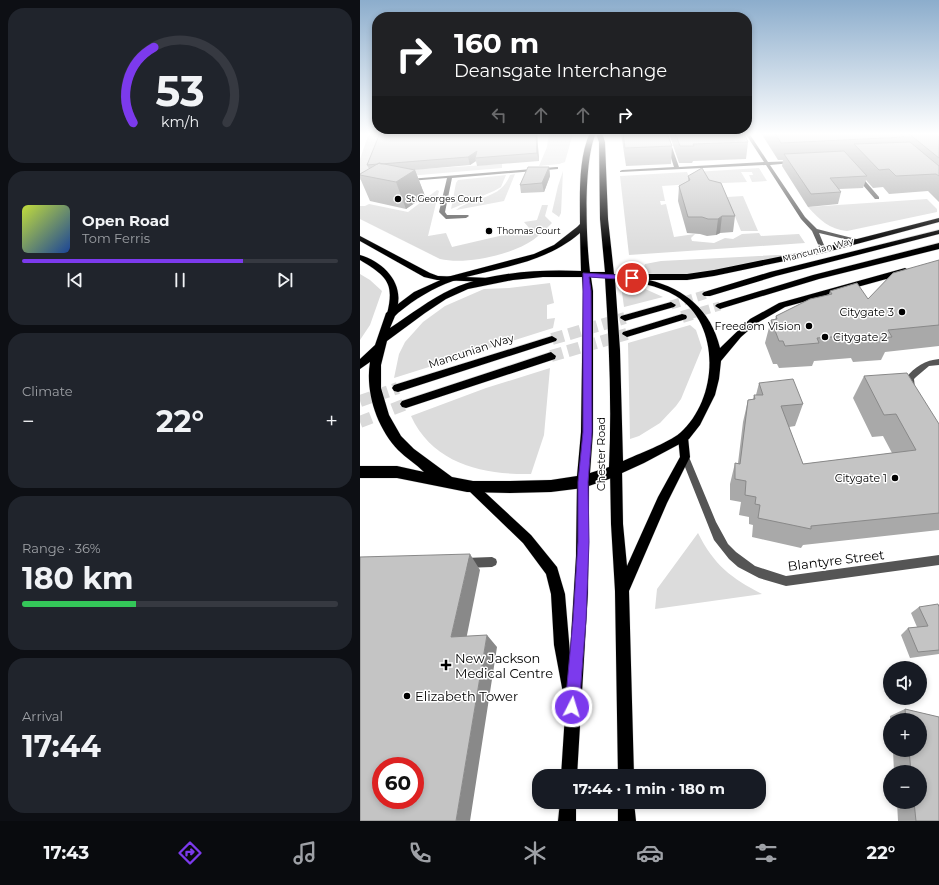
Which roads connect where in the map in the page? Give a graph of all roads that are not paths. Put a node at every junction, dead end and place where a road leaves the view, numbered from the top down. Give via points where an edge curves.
1 (512, 171) edge
2 (586, 171) edge
3 (603, 171) edge
4 (772, 171) edge
5 (856, 174) edge
6 (450, 176) junction
7 (401, 180) edge
8 (877, 198) dead end
9 (466, 216) dead end
10 (939, 220) edge
11 (585, 224) junction
12 (815, 230) junction
13 (938, 232) edge
14 (360, 238) edge
15 (856, 240) junction
16 (939, 246) edge
17 (823, 250) junction
18 (360, 257) edge
19 (916, 268) edge
20 (586, 275) junction
21 (608, 276) junction
22 (632, 278) junction
23 (453, 279) junction
24 (491, 280) junction
25 (707, 294) tunnel mouth
26 (671, 305) tunnel mouth
27 (720, 306) tunnel mouth
28 (391, 314) junction
29 (682, 317) tunnel mouth
30 (625, 318) tunnel mouth
31 (627, 334) tunnel mouth
32 (552, 339) tunnel mouth
33 (380, 343) junction
34 (551, 356) tunnel mouth
35 (716, 359) junction
36 (939, 362) edge
37 (360, 364) edge
38 (398, 388) tunnel mouth
39 (912, 394) edge
40 (406, 404) tunnel mouth
41 (683, 437) junction
42 (685, 457) junction
43 (616, 470) junction
44 (364, 472) edge
45 (449, 482) junction
46 (583, 482) junction
47 (472, 487) junction
48 (939, 560) edge
49 (492, 562) dead end
50 (453, 564) edge
51 (622, 591) junction
52 (572, 707) junction
53 (569, 769) edge
54 (626, 769) edge
55 (568, 809) edge
56 (626, 809) edge
57 (567, 821) edge
58 (627, 821) edge

1 - 6 street
2 - 11 highway, Chester Road
3 - 21 highway, Chester Road
4 - 12 street via 803,218
5 - 8 street
6 - 7 street
6 - 9 street via 442,212 446,217
10 - 15 highway
11 - 20 highway, Chester Road
11 - 23 highway via 563,244 537,257
12 - 15 street
12 - 17 street
13 - 25 highway, Mancunian Way via 773,274
14 - 23 main road via 418,271 437,278
15 - 17 highway
16 - 27 highway via 816,277
17 - 22 highway via 701,276
18 - 28 main road via 392,280 395,301
19 - 35 highway via 782,305 750,322
20 - 21 highway
20 - 24 highway via 532,275
20 - 46 highway, Chester Road via 588,432
21 - 22 highway
21 - 43 highway, Chester Road via 614,350
22 - 35 highway via 666,287 693,304 706,322 713,338
23 - 24 main road
23 - 28 highway via 408,299
24 - 33 highway via 450,294
26 - 30 highway
28 - 33 highway
29 - 31 highway
32 - 38 highway, Mancunian Way
33 - 37 highway
33 - 45 highway via 374,384 387,428 405,449
34 - 40 highway
35 - 41 highway via 712,388 706,403
36 - 39 street via 926,364 910,378
41 - 42 main road
41 - 43 highway
42 - 48 street, Blantyre Street via 712,527 723,545 734,559 768,577 786,581
42 - 51 main road via 662,501
43 - 46 highway
43 - 51 main road, Chester Road
44 - 45 highway via 396,472
45 - 47 highway
46 - 47 highway via 548,487
46 - 52 main road, Chester Road via 580,605
47 - 52 main road via 527,539 552,571 558,594 561,645
49 - 50 street
51 - 54 main road, Chester Road
52 - 53 main road, Chester Road
55 - 57 main road
56 - 58 main road

